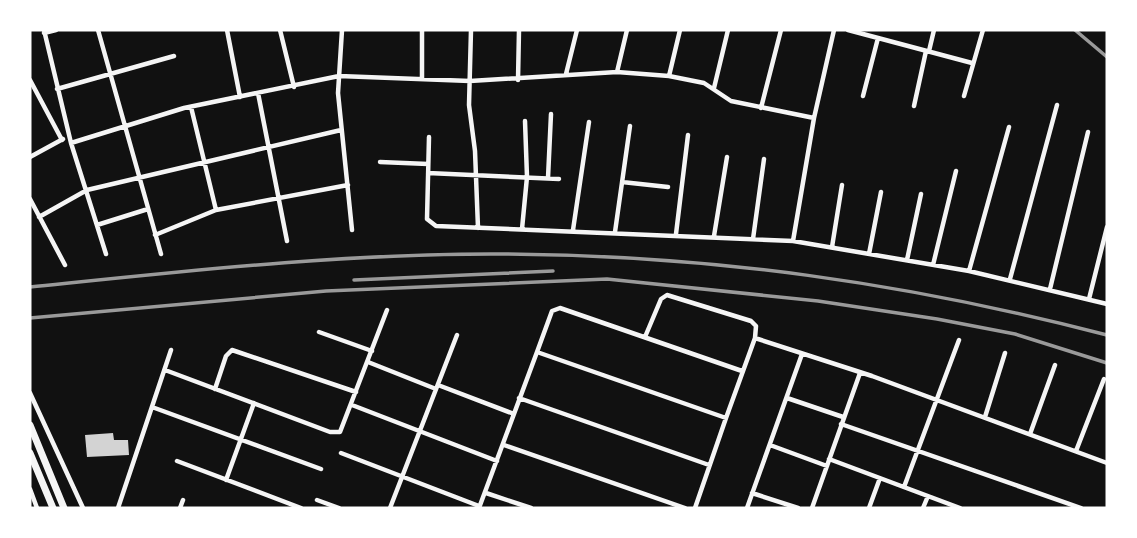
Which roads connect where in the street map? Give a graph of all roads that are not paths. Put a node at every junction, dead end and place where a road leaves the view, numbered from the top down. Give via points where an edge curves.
1 (56, 30) edge
2 (98, 30) edge
3 (227, 30) edge
4 (279, 30) edge
5 (342, 30) edge
6 (422, 30) edge
7 (471, 30) edge
8 (521, 30) edge
9 (577, 30) edge
10 (627, 30) edge
11 (680, 30) edge
12 (728, 30) edge
13 (781, 30) edge
14 (834, 30) edge
15 (848, 30) edge
16 (884, 30) edge
17 (934, 30) edge
18 (983, 30) edge
19 (44, 31) edge
20 (880, 38) junction
21 (928, 51) junction
22 (174, 56) dead end
23 (972, 63) junction
24 (617, 72) junction
25 (110, 74) junction
26 (566, 74) junction
27 (339, 76) junction
28 (669, 76) junction
29 (422, 78) junction
30 (30, 80) edge
31 (518, 80) junction
32 (470, 81) junction
33 (294, 87) junction
34 (714, 88) junction
35 (57, 89) junction
36 (258, 93) junction
37 (863, 96) dead end
38 (964, 96) dead end
39 (240, 97) junction
40 (1057, 105) dead end
41 (914, 106) dead end
42 (191, 107) junction
43 (761, 108) junction
44 (551, 114) dead end
45 (814, 118) junction
46 (525, 121) dead end
47 (589, 122) dead end
48 (630, 126) dead end
49 (124, 127) junction
50 (1009, 127) dead end
51 (341, 130) junction
52 (1088, 132) dead end
53 (688, 135) dead end
54 (69, 136) junction
55 (429, 137) dead end
56 (62, 139) junction
57 (71, 143) junction
58 (268, 145) junction
59 (30, 157) edge
60 (727, 157) dead end
61 (764, 159) dead end
62 (205, 162) junction
63 (380, 162) dead end
64 (429, 164) junction
65 (956, 171) dead end
66 (428, 173) junction
67 (476, 175) junction
68 (527, 177) junction
69 (548, 178) junction
70 (139, 179) junction
71 (559, 179) dead end
72 (622, 182) junction
73 (348, 185) junction
74 (842, 185) dead end
75 (668, 187) dead end
76 (87, 190) junction
77 (881, 192) dead end
78 (921, 194) dead end
79 (278, 198) junction
80 (30, 199) edge
81 (148, 209) junction
82 (216, 211) junction
83 (39, 217) junction
84 (97, 225) junction
85 (1107, 227) edge
86 (478, 228) junction
87 (522, 229) junction
88 (352, 230) dead end
89 (573, 230) junction
90 (615, 232) junction
91 (676, 234) junction
92 (155, 235) junction
93 (714, 236) junction
94 (752, 239) junction
95 (287, 241) dead end
96 (793, 241) junction
97 (832, 247) junction
98 (106, 254) dead end
99 (161, 254) dead end
100 (869, 254) junction
101 (907, 260) junction
102 (65, 265) dead end
103 (933, 265) junction
104 (970, 271) junction
105 (1010, 279) junction
106 (1050, 289) junction
107 (1089, 299) junction
108 (1107, 304) edge
109 (387, 310) dead end
110 (319, 332) dead end
111 (457, 335) dead end
112 (645, 338) junction
113 (755, 338) junction
114 (958, 340) dead end
115 (171, 350) dead end
116 (372, 351) junction
117 (537, 352) junction
118 (1005, 353) dead end
119 (802, 354) junction
120 (368, 362) junction
121 (1055, 365) dead end
122 (164, 370) junction
123 (742, 371) junction
124 (860, 373) junction
125 (1104, 379) dead end
126 (437, 387) junction
127 (215, 389) junction
128 (356, 392) junction
129 (30, 393) edge
130 (519, 398) junction
131 (787, 398) junction
132 (937, 400) junction
133 (254, 403) junction
134 (352, 405) junction
135 (152, 407) junction
136 (514, 414) junction
137 (843, 417) junction
138 (985, 417) junction
139 (726, 418) junction
140 (841, 424) junction
141 (30, 425) edge
142 (420, 431) junction
143 (1030, 434) junction
144 (241, 439) junction
145 (504, 445) junction
146 (770, 445) junction
147 (1076, 451) junction
148 (917, 452) junction
149 (30, 453) edge
150 (341, 453) dead end
151 (829, 459) junction
152 (177, 461) dead end
153 (497, 461) junction
154 (1107, 463) edge
155 (709, 465) junction
156 (827, 466) junction
157 (321, 469) dead end
158 (401, 478) junction
159 (880, 478) junction
160 (226, 480) junction
161 (904, 487) junction
162 (30, 489) edge
163 (486, 493) junction
164 (752, 493) junction
165 (928, 496) junction
166 (183, 500) dead end
167 (317, 500) dead end
168 (479, 507) edge
169 (37, 508) edge
170 (53, 508) edge
171 (64, 508) edge
172 (83, 508) edge
173 (118, 508) edge
174 (180, 508) edge
175 (301, 508) edge
176 (339, 508) edge
177 (390, 508) edge
178 (531, 508) edge
179 (685, 508) edge
180 (695, 508) edge
181 (747, 508) edge
182 (798, 508) edge
183 (812, 508) edge
184 (869, 508) edge
185 (923, 508) edge
186 (960, 508) edge
187 (1081, 508) edge

1 - 19 street
2 - 25 street
3 - 39 street
4 - 33 street
5 - 27 street
6 - 29 street
7 - 32 street
8 - 31 street
9 - 26 street
10 - 24 street
11 - 28 street
12 - 34 street
13 - 43 street
14 - 45 street
15 - 20 street
16 - 20 street
17 - 21 street
18 - 23 street
19 - 35 street
20 - 21 street
20 - 37 street
21 - 23 street
21 - 41 street
22 - 25 street
23 - 38 street
24 - 26 street
24 - 28 street
25 - 35 street
25 - 49 street
26 - 31 street
27 - 29 street
27 - 33 street
27 - 51 street
28 - 34 street
29 - 32 street
30 - 56 street
31 - 32 street
32 - 67 street
33 - 36 street
34 - 43 street via 731,101
35 - 54 street
36 - 39 street
36 - 58 street
39 - 42 street
40 - 105 street
42 - 49 street
42 - 62 street
43 - 45 street
44 - 69 street
45 - 96 street
46 - 68 street
47 - 89 street
48 - 72 street
49 - 57 street
49 - 70 street
50 - 104 street
51 - 58 street
51 - 73 street
52 - 106 street
53 - 91 street
54 - 56 street
54 - 57 street
55 - 64 street
56 - 59 street
57 - 76 street
58 - 62 street
58 - 79 street
60 - 93 street
61 - 94 street
62 - 70 street
62 - 82 street
63 - 64 street
64 - 66 street
65 - 103 street
66 - 67 street
66 - 86 street via 429,223
67 - 68 street
67 - 86 street
68 - 69 street
68 - 87 street
69 - 71 street
70 - 76 street
70 - 81 street
72 - 75 street
72 - 90 street
73 - 79 street
73 - 88 street
74 - 97 street
76 - 83 street
76 - 84 street
77 - 100 street
78 - 101 street
79 - 82 street
79 - 95 street
80 - 83 street
81 - 84 street
81 - 92 street
82 - 92 street
83 - 102 street
84 - 98 street
85 - 107 street
86 - 87 street
87 - 89 street
89 - 90 street
90 - 91 street
91 - 93 street
92 - 99 street
93 - 94 street
94 - 96 street
96 - 97 street
97 - 100 street
100 - 101 street
101 - 103 street
103 - 104 street
104 - 105 street
105 - 106 street
106 - 107 street
107 - 108 street
109 - 116 street
110 - 116 street
111 - 126 street
112 - 113 street via 661,299 667,295 751,321 756,326
112 - 117 street via 556,308
112 - 123 street
113 - 119 street
113 - 123 street
114 - 132 street
115 - 122 street
116 - 120 street
117 - 130 street
117 - 139 street
118 - 138 street
119 - 124 street
119 - 131 street
120 - 126 street
120 - 128 street
121 - 143 street
122 - 127 street
122 - 135 street
123 - 139 street
124 - 132 street
124 - 137 street
125 - 147 street
126 - 136 street
126 - 142 street
127 - 128 street via 232,350
127 - 133 street
128 - 134 street
129 - 172 street
130 - 136 street
130 - 155 street
131 - 137 street
131 - 146 street
132 - 138 street
132 - 148 street
133 - 134 street via 336,432 343,430
133 - 144 street
134 - 142 street
135 - 144 street
135 - 173 street
136 - 145 street
137 - 140 street
138 - 143 street
139 - 155 street
140 - 148 street
140 - 151 street
141 - 171 main road
142 - 153 street
142 - 158 street
143 - 147 street
144 - 157 street
144 - 160 street
145 - 153 street
145 - 179 street
146 - 156 street
146 - 164 street
147 - 154 street
148 - 161 street
148 - 187 street
149 - 170 main road
150 - 158 street
151 - 156 street
151 - 159 street
152 - 160 street
153 - 163 street
155 - 180 street
156 - 183 street
158 - 168 street
158 - 177 street
159 - 161 street
159 - 184 street
160 - 175 street
161 - 165 street
162 - 169 street
163 - 168 street
163 - 178 street
164 - 181 street
164 - 182 street
165 - 185 street
165 - 186 street
166 - 174 street
167 - 176 street

